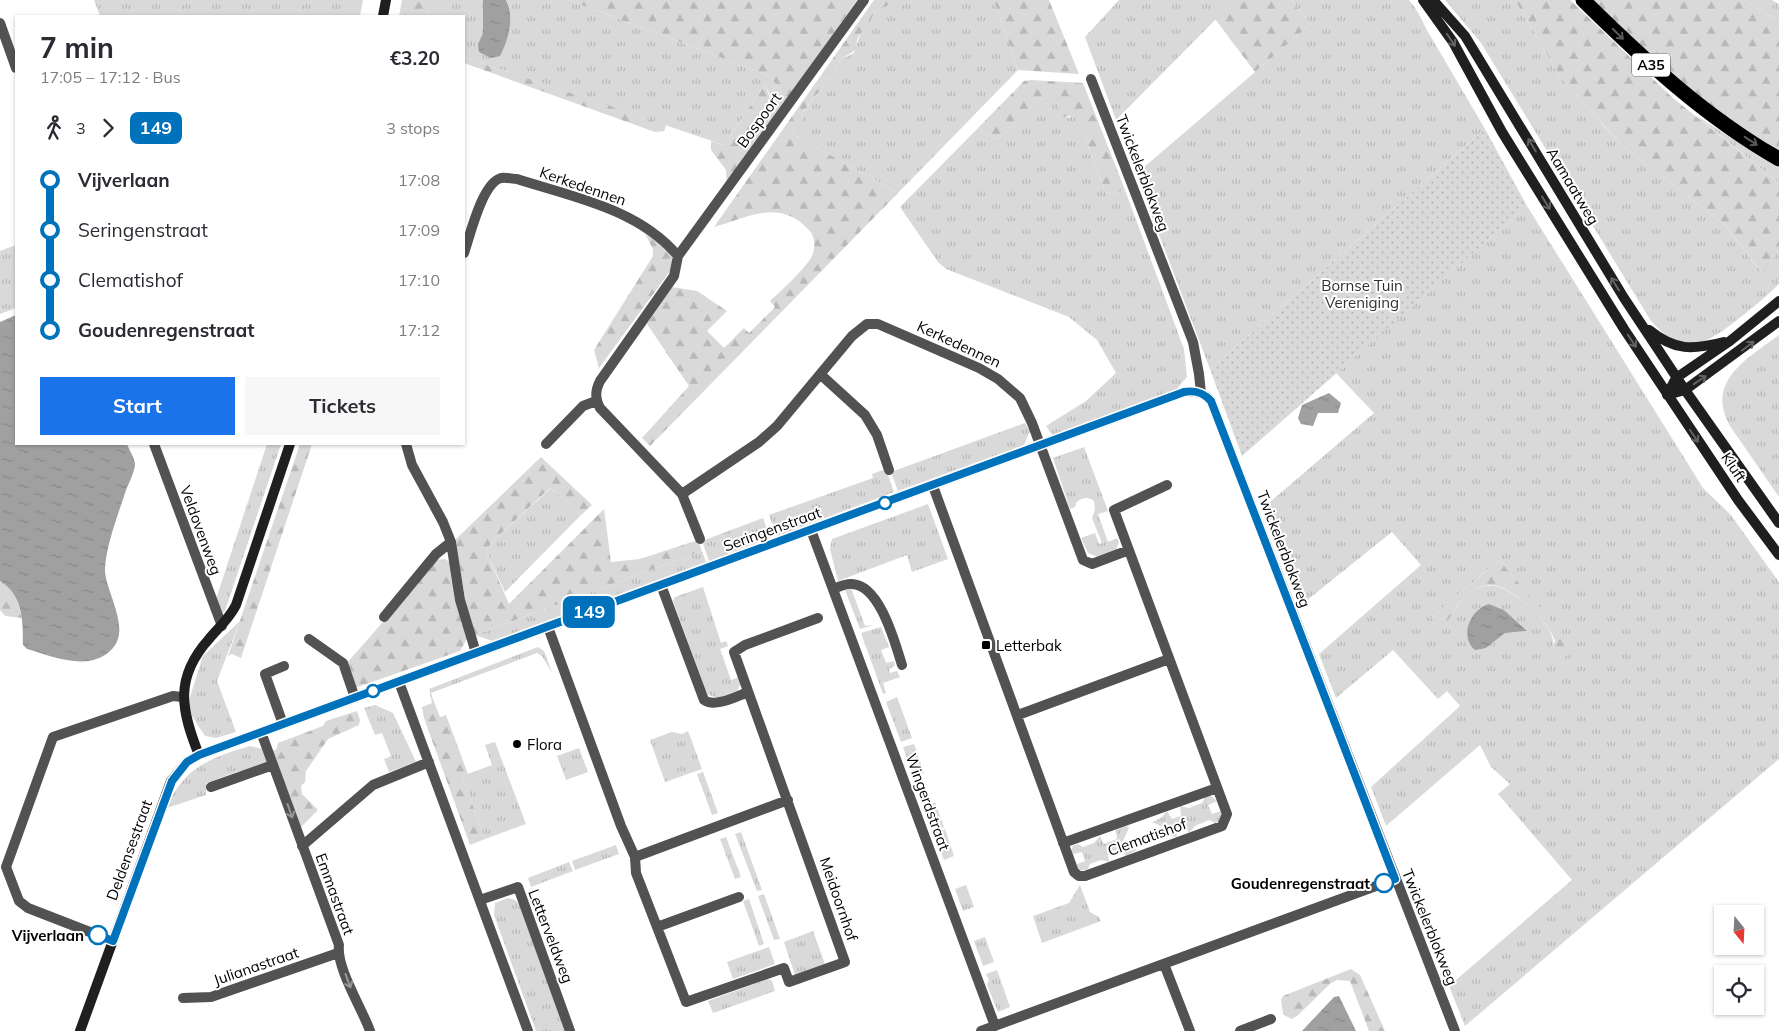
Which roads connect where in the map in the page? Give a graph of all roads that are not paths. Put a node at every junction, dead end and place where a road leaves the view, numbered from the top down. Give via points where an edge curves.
1 (386, 0) edge
2 (864, 0) edge
3 (1423, 0) edge
4 (1433, 0) edge
5 (1583, 0) edge
6 (384, 15) edge
7 (0, 23) edge
8 (15, 65) edge
9 (1091, 79) dead end
10 (1779, 159) edge
11 (465, 250) edge
12 (678, 256) junction
13 (1779, 301) edge
14 (1779, 321) edge
15 (1642, 325) junction
16 (1730, 341) junction
17 (820, 374) junction
18 (1676, 378) junction
19 (1684, 390) junction
20 (1201, 393) junction
21 (1667, 396) junction
22 (596, 401) junction
23 (546, 444) dead end
24 (154, 445) edge
25 (290, 445) edge
26 (406, 445) edge
27 (1041, 446) junction
28 (890, 470) dead end
29 (1168, 485) dead end
30 (933, 486) junction
31 (682, 494) junction
32 (1779, 523) edge
33 (811, 530) junction
34 (700, 539) dead end
35 (451, 542) junction
36 (1129, 550) junction
37 (1779, 555) edge
38 (662, 586) junction
39 (833, 589) junction
40 (384, 617) dead end
41 (818, 618) dead end
42 (222, 626) junction
43 (548, 627) junction
44 (309, 639) dead end
45 (476, 654) junction
46 (1170, 659) junction
47 (902, 665) dead end
48 (284, 666) dead end
49 (399, 682) junction
50 (748, 692) junction
51 (182, 697) junction
52 (355, 698) junction
53 (1018, 715) junction
54 (283, 724) junction
55 (261, 732) junction
56 (199, 755) junction
57 (429, 762) junction
58 (273, 765) junction
59 (211, 787) dead end
60 (1217, 788) junction
61 (788, 800) junction
62 (1063, 843) junction
63 (302, 846) junction
64 (635, 857) junction
65 (1395, 879) junction
66 (739, 897) dead end
67 (480, 900) junction
68 (658, 927) junction
69 (113, 941) junction
70 (338, 953) junction
71 (1164, 964) junction
72 (183, 998) dead end
73 (1271, 1019) dead end
74 (995, 1026) junction
75 (80, 1031) edge
76 (370, 1031) edge
77 (528, 1031) edge
78 (570, 1031) edge
79 (981, 1031) edge
80 (1190, 1031) edge
81 (1240, 1031) edge
82 (1455, 1031) edge

1 - 6 main road
2 - 12 street, Bospoort
3 -> 21 main road, Aamaatweg via 1453,42 1502,132
15 -> 4 main road, Aamaatweg via 1465,36
5 -> 10 highway, A35 via 1695,103
7 - 8 street
9 - 20 street, Twickelerblokweg via 1192,342
11 - 12 street, Kerkedennen via 485,192 501,178 517,179 614,210 640,224
12 - 22 street via 674,276 600,381
13 - 16 main road
19 -> 14 main road
15 - 16 main road via 1660,340 1674,346 1696,348
15 - 18 main road, Aamaatweg
16 - 18 main road
17 - 27 street, Kerkedennen via 852,336 866,324 878,324 998,379 1020,398
17 - 28 street via 865,415 877,435
17 - 31 street, Kerkedennen via 771,431
18 - 19 main road, Aamaatweg
18 - 21 main road
19 - 21 main road
19 - 32 main road, Kluft
20 - 27 street, Seringenstraat via 1184,392
20 - 65 street, Twickelerblokweg via 1211,401
21 -> 37 main road, Kluft
22 - 23 street via 583,406
22 - 31 street
24 - 42 street, Veldovenweg
25 - 42 main road via 236,605
26 - 35 street via 412,465
27 - 30 street, Seringenstraat
27 - 36 street via 1083,560 1092,564
29 - 36 street, Clematishof via 1114,510
30 - 33 street, Seringenstraat
30 - 53 street, Clematishof
31 - 34 street
33 - 38 street, Seringenstraat
33 - 39 street, Wingerdstraat
35 - 40 street via 436,554
35 - 45 street via 460,600
36 - 46 street, Clematishof
38 - 43 street, Seringenstraat
38 - 50 street via 704,700 716,703
39 - 47 street via 851,583 867,589 888,624
39 - 74 street, Wingerdstraat
41 - 50 street, Meidoornhof via 734,652
42 - 51 main road via 197,654
43 - 45 street, Seringenstraat
43 - 64 street, Meidoornhof
44 - 52 street via 343,663
45 - 49 street, Seringenstraat
46 - 53 street
46 - 60 street, Clematishof
48 - 54 street via 265,674
49 - 52 street, Seringenstraat
49 - 57 street
50 - 61 street, Meidoornhof
51 - 56 main road
51 - 69 street via 173,696 53,737 6,867 19,901 28,908
52 - 54 street, Seringenstraat
53 - 62 street, Clematishof
54 - 55 street, Seringenstraat
55 - 56 street, Seringenstraat
55 - 58 street, Emmastraat
56 - 69 main road, Deldensestraat via 187,762 172,781
57 - 63 street via 373,785
57 - 67 street
58 - 59 street
58 -> 63 street, Emmastraat
60 - 62 street, Clematishof
60 - 62 street, Clematishof via 1227,814 1222,826 1156,850 1079,876 1074,872
61 - 64 street
61 - 68 street, Meidoornhof via 845,962 789,982 784,968 686,1002
63 - 70 street, Emmastraat via 338,945
64 - 68 street, Meidoornhof via 636,873
65 - 71 street
65 - 82 street, Twickelerblokweg
66 - 68 street
67 - 77 street
67 - 78 street, Letterveldweg via 518,888
69 - 75 main road, Deldensestraat
70 - 72 street, Julianastraat via 212,997
70 -> 76 street, Emmastraat
71 - 74 street
71 - 80 street
73 - 81 street
74 - 79 street

